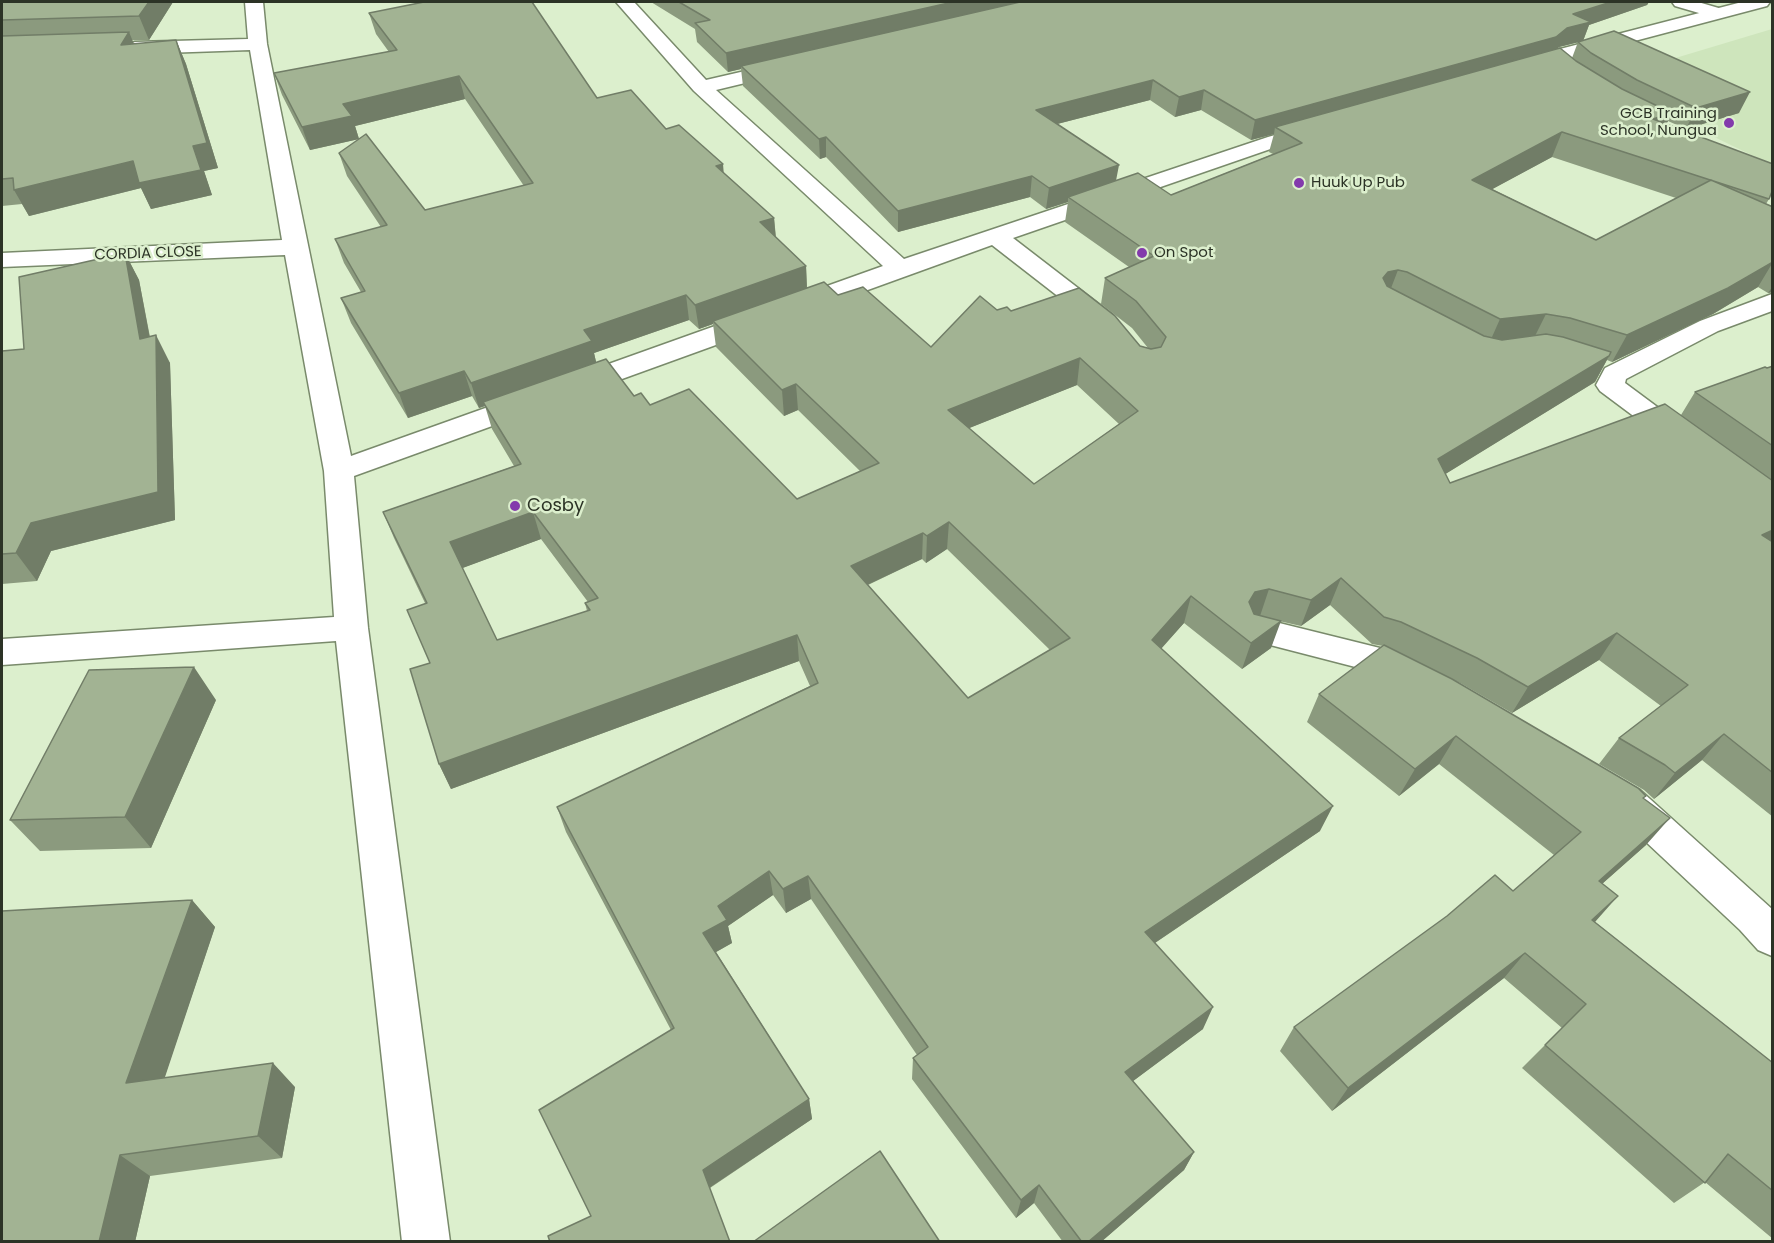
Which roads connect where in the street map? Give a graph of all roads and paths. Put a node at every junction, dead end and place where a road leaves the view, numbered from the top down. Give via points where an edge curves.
1 (254, 2) edge
2 (626, 2) edge
3 (1681, 2) edge
4 (1761, 2) edge
5 (1716, 13) junction
6 (258, 44) junction
7 (118, 48) edge
8 (806, 62) edge
9 (701, 87) junction
10 (1592, 90) edge
11 (1331, 125) edge
12 (996, 236) junction
13 (295, 247) junction
14 (2, 260) edge
15 (900, 268) junction
16 (1773, 302) edge
17 (1121, 334) edge
18 (1698, 450) edge
19 (339, 471) junction
20 (351, 628) junction
21 (1259, 630) edge
22 (2, 652) edge
23 (1439, 691) edge
24 (1599, 785) edge
25 (1773, 937) edge
26 (426, 1242) edge

1 - 6 street
2 - 9 street
3 - 5 street
4 - 5 street
5 - 10 street via 1567,53 1543,66
6 - 7 street
6 - 13 street
8 - 9 street
9 - 15 street
11 - 12 street
12 - 15 street
12 - 17 street
13 - 14 street, CORDIA CLOSE
13 - 19 street
15 - 19 street
16 - 18 street via 1709,326 1615,374 1610,385
19 - 20 street
20 - 22 street
20 - 26 street
21 - 23 street via 1376,659
24 - 25 street via 1630,803

